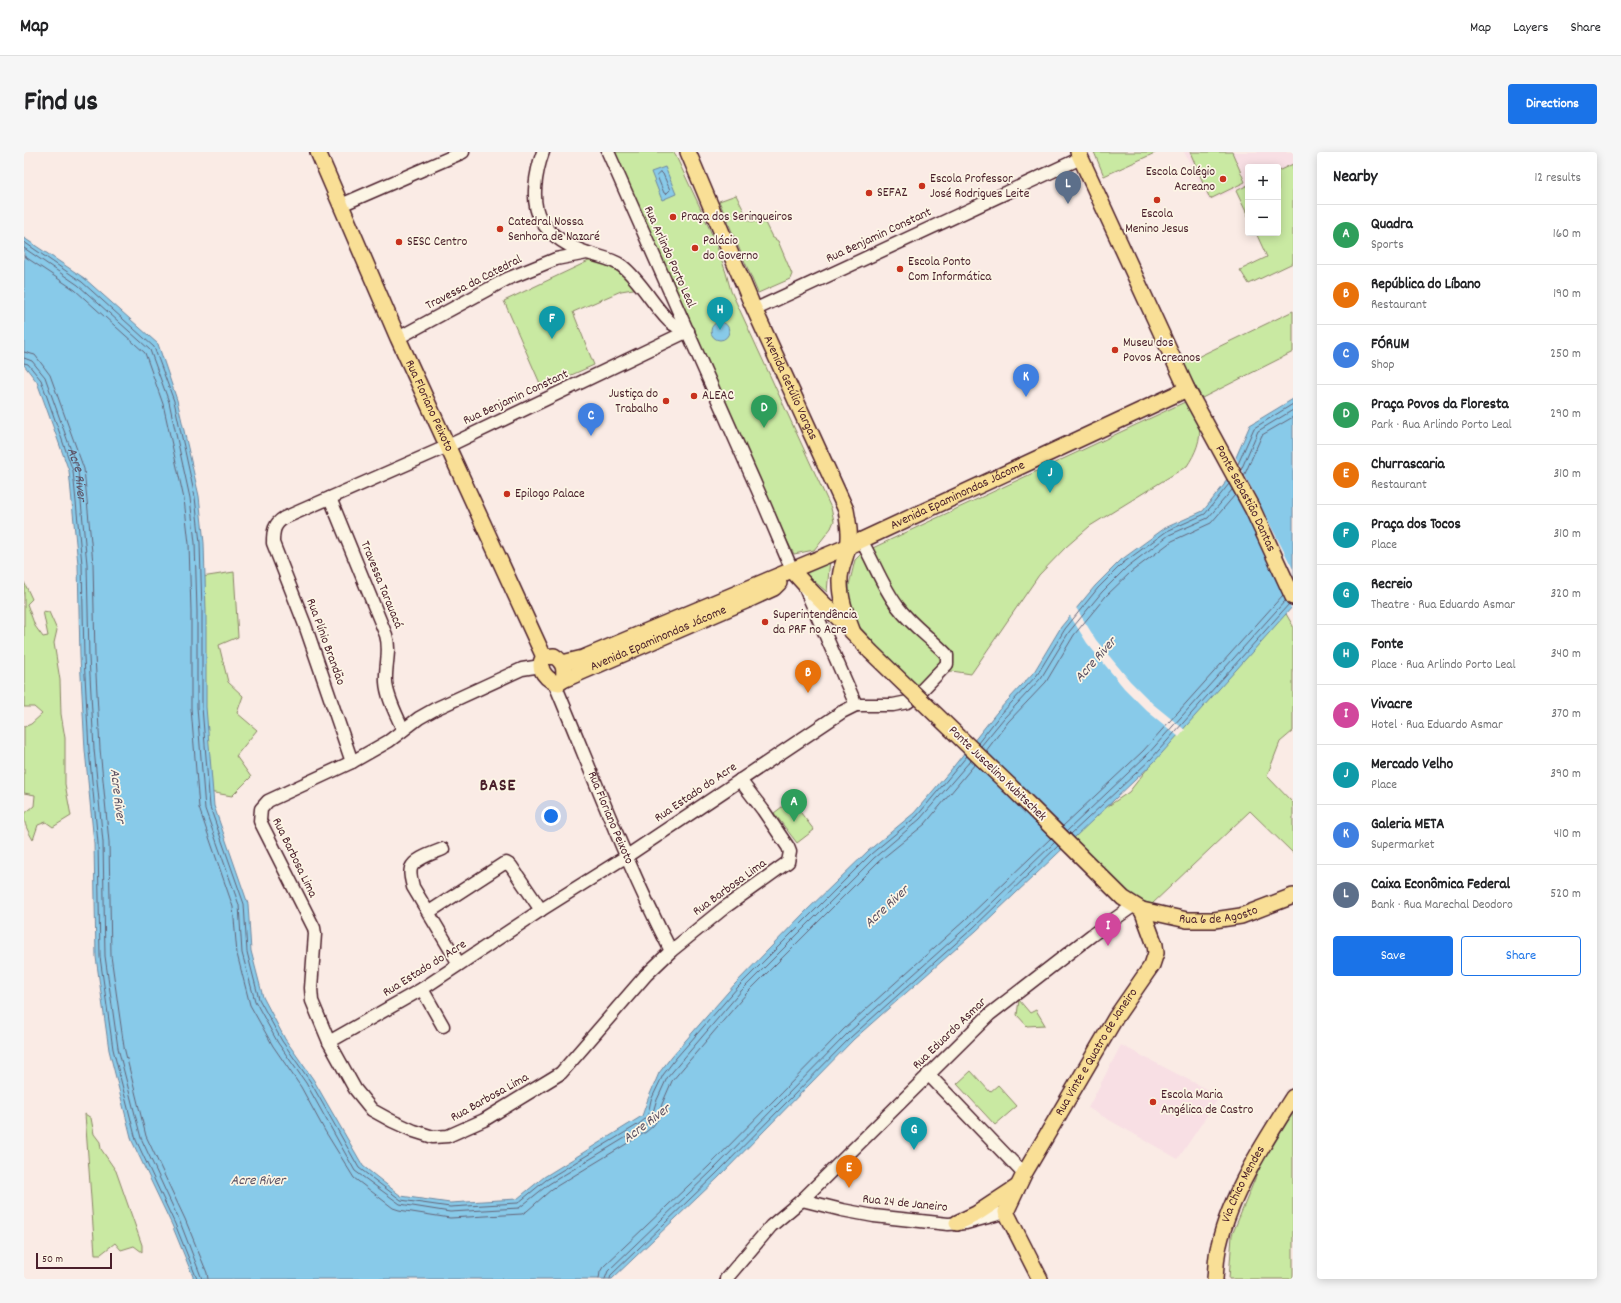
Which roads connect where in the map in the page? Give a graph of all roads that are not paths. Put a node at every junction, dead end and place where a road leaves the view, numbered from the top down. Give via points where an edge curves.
1 (318, 152) edge
2 (463, 152) edge
3 (543, 152) edge
4 (608, 152) edge
5 (688, 152) edge
6 (1079, 155) edge
7 (341, 205) junction
8 (588, 253) junction
9 (754, 310) junction
10 (688, 331) junction
11 (398, 338) junction
12 (1190, 396) junction
13 (448, 446) junction
14 (330, 498) junction
15 (273, 531) joint
16 (855, 543) junction
17 (792, 570) junction
18 (803, 583) junction
19 (1293, 597) edge
20 (852, 630) junction
21 (870, 651) joint
22 (543, 661) junction
23 (562, 663) junction
24 (558, 681) junction
25 (856, 705) junction
26 (403, 730) junction
27 (352, 762) junction
28 (740, 780) junction
29 (444, 849) dead end
30 (627, 856) junction
31 (1293, 896) edge
32 (1133, 904) junction
33 (541, 910) junction
34 (429, 912) junction
35 (671, 951) junction
36 (459, 964) junction
37 (422, 989) junction
38 (443, 1026) dead end
39 (329, 1042) junction
40 (928, 1074) junction
41 (1293, 1097) edge
42 (1021, 1180) junction
43 (802, 1200) junction
44 (1006, 1212) junction
45 (957, 1223) junction
46 (726, 1279) edge
47 (1040, 1279) edge
48 (1215, 1279) edge

1 - 7 main road, Rua Floriano Peixoto
2 - 7 street
3 - 8 street, Travessa da Catedral via 535,179 540,220 563,241
4 - 10 street, Rua Arlindo Porto Leal
5 - 9 main road, Avenida Getúlio Vargas
6 - 9 street, Rua Benjamin Constant
6 - 12 main road, Ponte Sebastião Dantas
7 - 11 main road, Rua Floriano Peixoto
8 - 10 street, Travessa da Catedral via 610,259 620,265 669,321
8 - 11 street, Travessa da Catedral via 556,259 507,279
9 - 16 main road, Avenida Getúlio Vargas via 846,510
10 - 13 street, Rua Benjamin Constant
10 - 17 street, Rua Arlindo Porto Leal
11 - 13 main road, Rua Floriano Peixoto
12 - 16 main road, Avenida Epaminondas Jácome
12 - 19 main road, Ponte Sebastião Dantas via 1253,510
13 - 14 street, Rua Benjamin Constant
13 - 22 main road, Rua Floriano Peixoto
14 - 15 street, Rua Benjamin Constant via 284,518 276,523
14 - 26 street, Travessa Tarauacá via 386,635 389,646 386,688
15 - 27 street, Rua Plínio Brandão via 273,543 305,625
16 - 17 main road, Avenida Epaminondas Jácome
16 - 20 main road, Avenida Getúlio Vargas via 841,570 840,582 844,608
16 - 25 street, Rua Estado do Acre via 898,607 914,626 947,655 948,660 934,679 908,702 893,705
17 - 18 main road, Avenida Getúlio Vargas
17 - 23 main road, Avenida Epaminondas Jácome via 583,658
17 - 24 main road, Avenida Epaminondas Jácome via 774,588
18 - 20 main road, Avenida Getúlio Vargas
18 - 25 street
20 - 21 main road, Avenida Getúlio Vargas
21 - 32 main road, Ponte Juscelino Kubitschek, bridge
22 - 23 main road via 554,656
22 - 24 main road, Rua Floriano Peixoto via 543,672
22 - 26 street via 522,668 435,709
23 - 24 main road, Rua Floriano Peixoto via 564,672
24 - 30 street, Rua Floriano Peixoto
25 - 28 street, Rua Estado do Acre
26 - 27 street
27 - 39 street, Rua Barbosa Lima via 268,801 261,809 260,821 314,928 312,1001
28 - 30 street, Rua Estado do Acre
28 - 35 street, Rua Barbosa Lima via 788,847 788,862 724,908
29 - 34 street via 416,862 411,868 410,877 414,887
30 - 33 street, Rua Estado do Acre
30 - 35 street, Rua Floriano Peixoto
31 - 32 main road, Rua 6 de Agosto via 1241,916 1214,920 1187,920
32 - 40 street, Rua Eduardo Asmar via 990,1014
32 - 42 main road, Rua Vinte e Quatro de Janeiro via 1155,945 1156,953 1152,965 1116,1017
33 - 34 street via 508,864 503,864
33 - 36 street, Rua Estado do Acre
34 - 36 street
35 - 39 street, Rua Barbosa Lima via 646,975 561,1073 484,1120 448,1136 433,1137 414,1131 372,1110 355,1089
36 - 37 street, Rua Estado do Acre
37 - 38 street
37 - 39 street, Rua Estado do Acre
40 - 42 street
40 - 43 street, Rua Eduardo Asmar
41 - 48 main road, Via Chico Mendes via 1230,1209 1218,1246
42 - 44 main road, Rua Vinte e Quatro de Janeiro
42 - 45 main road via 976,1214
43 - 45 street, Rua 24 de Janeiro via 874,1216
43 - 46 street, Rua Eduardo Asmar via 771,1226
44 - 45 street, Rua 24 de Janeiro
44 - 47 main road

